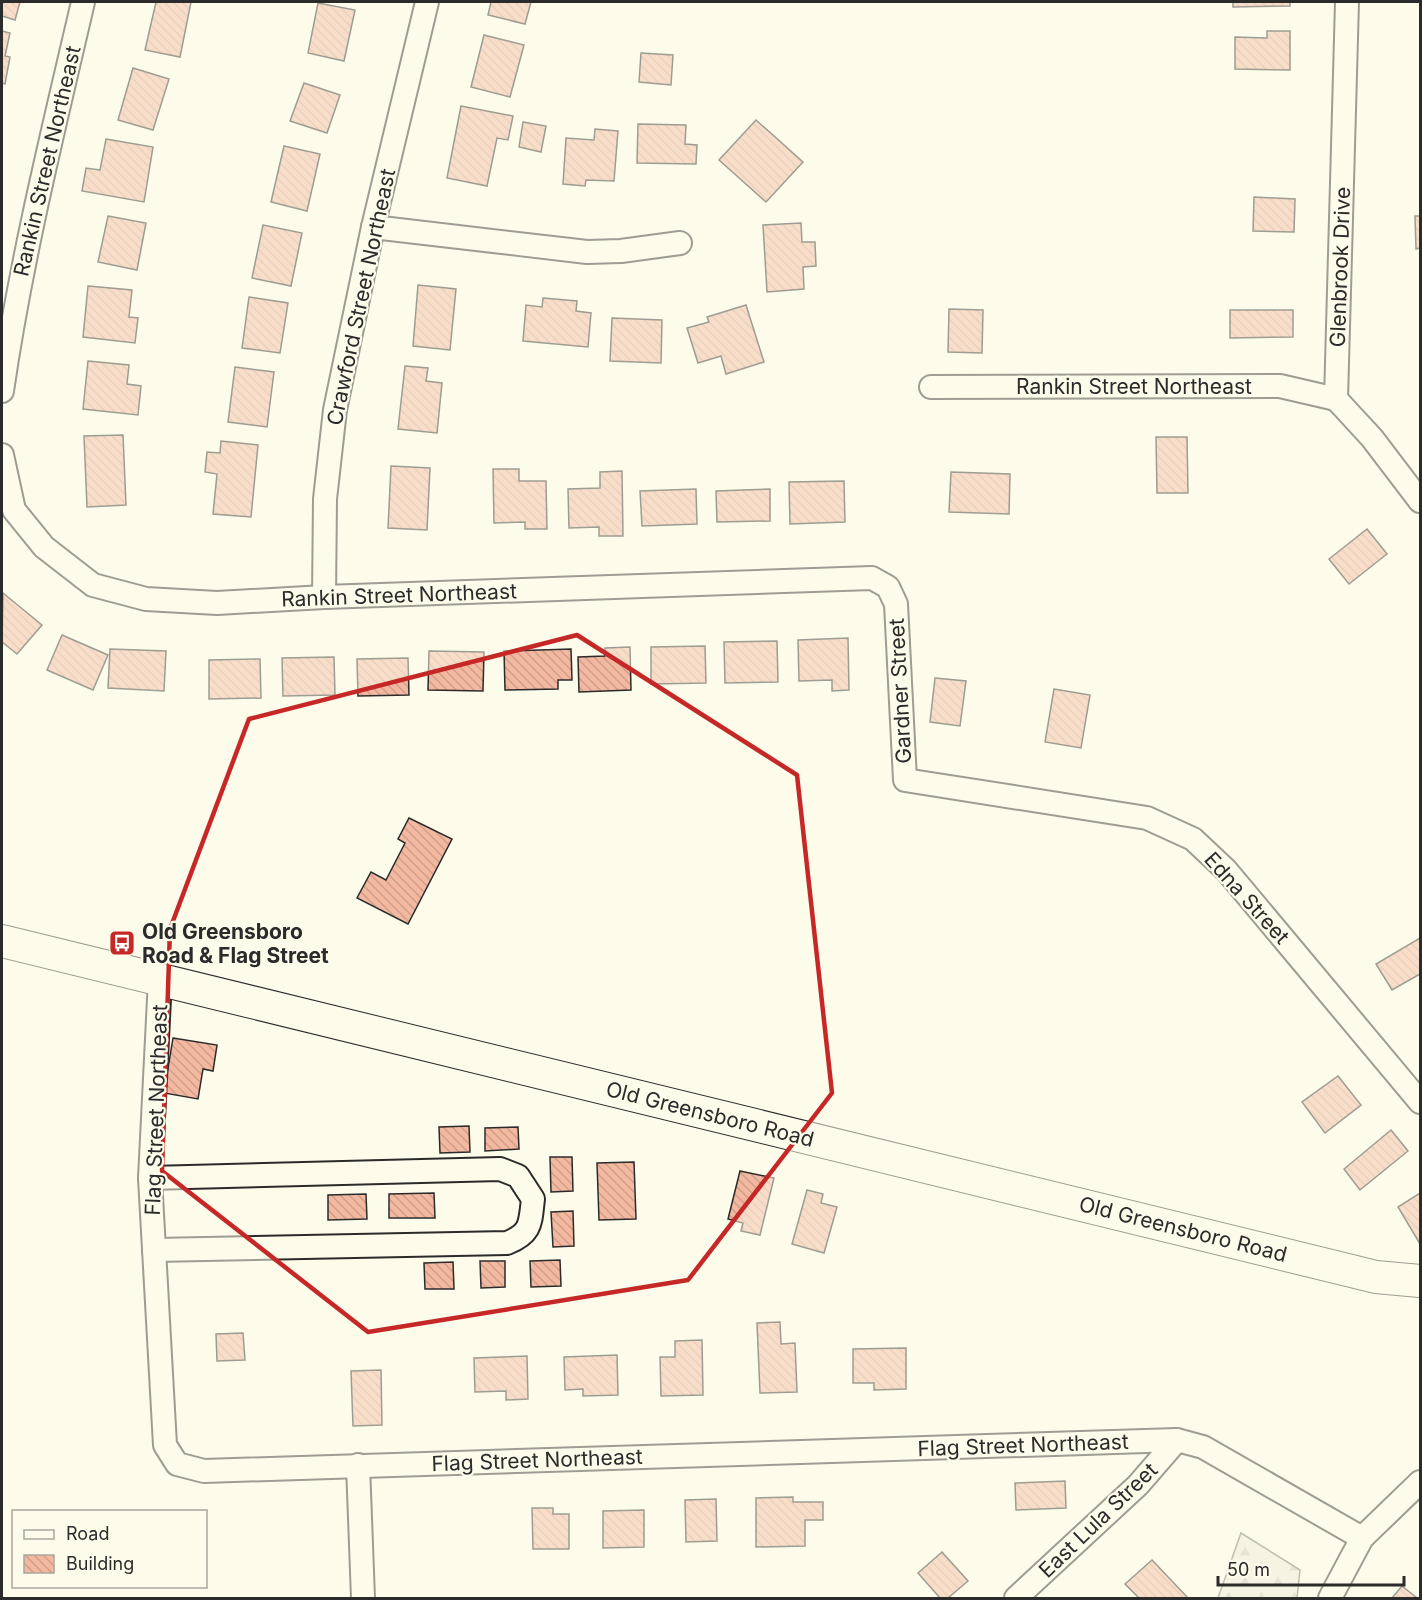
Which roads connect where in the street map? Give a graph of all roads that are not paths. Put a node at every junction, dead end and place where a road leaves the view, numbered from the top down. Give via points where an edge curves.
1 (83, 2) edge
2 (427, 2) edge
3 (1347, 2) edge
4 (373, 227) junction
5 (681, 243) dead end
6 (931, 387) dead end
7 (2, 391) edge
8 (1336, 399) junction
9 (2, 455) edge
10 (1420, 501) edge
11 (872, 578) joint
12 (324, 597) junction
13 (905, 780) joint
14 (2, 941) edge
15 (160, 979) junction
16 (1420, 1102) edge
17 (150, 1178) junction
18 (154, 1250) junction
19 (1420, 1281) edge
20 (1177, 1440) junction
21 (358, 1465) junction
22 (1420, 1482) edge
23 (1362, 1538) junction
24 (363, 1599) edge
25 (1016, 1599) edge
26 (1329, 1599) edge

1 - 7 street, Rankin Street Northeast via 32,222
2 - 4 street, Crawford Street Northeast
3 - 8 street, Glenbrook Drive
4 - 5 street via 587,252
4 - 12 street, Crawford Street Northeast via 335,410 325,499
6 - 8 street, Rankin Street Northeast via 1280,386
8 - 10 street
9 - 12 street, Rankin Street Northeast via 14,510 44,547 93,585 146,599 218,603
11 - 12 street, Rankin Street Northeast
11 - 13 street, Gardner Street via 888,587 896,604
13 - 16 street, Edna Street via 1147,818 1193,839 1226,870
14 - 15 street, Old Greensboro Road
15 - 17 street, Flag Street Northeast
15 - 19 street, Old Greensboro Road via 1376,1277
17 - 18 street, Flag Street Northeast
17 - 18 street via 500,1169 518,1176 533,1199 529,1224 521,1237 507,1243
18 - 21 street, Flag Street Northeast via 165,1445 177,1464 204,1471
20 - 21 street, Flag Street Northeast
20 - 23 street, Flag Street Northeast via 1203,1447
20 - 25 street, East Lula Street via 1138,1485
21 - 24 street
22 - 23 street
23 - 26 street

